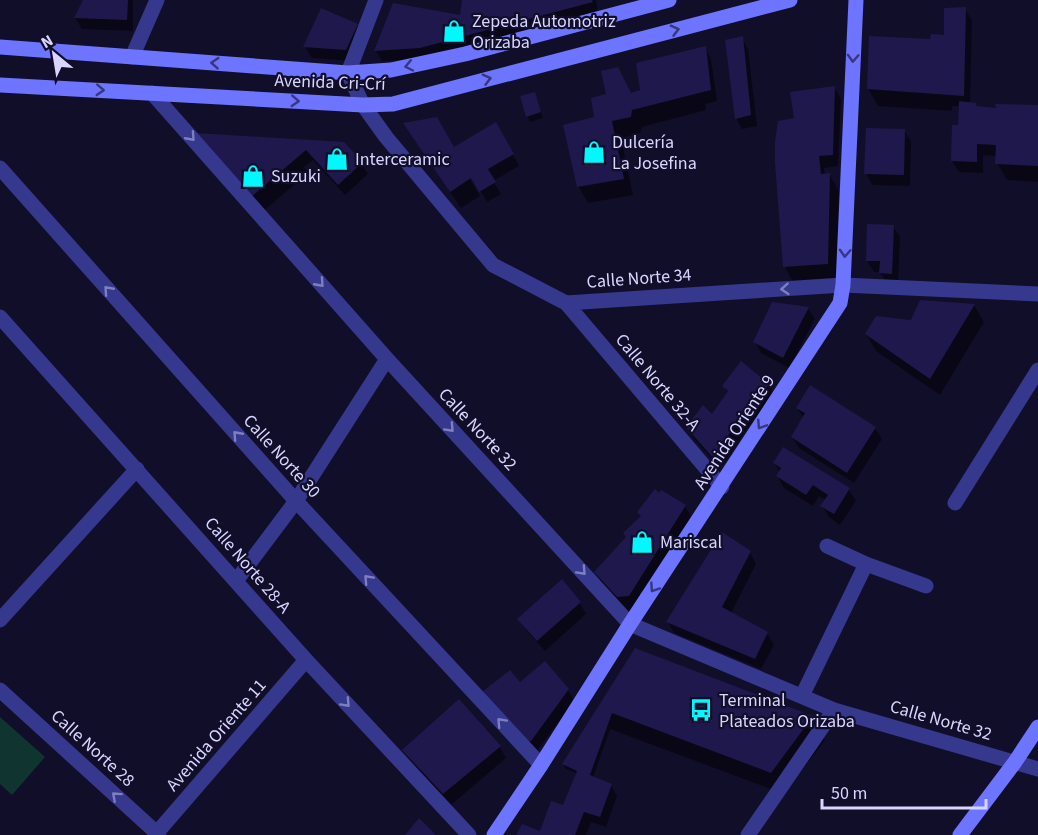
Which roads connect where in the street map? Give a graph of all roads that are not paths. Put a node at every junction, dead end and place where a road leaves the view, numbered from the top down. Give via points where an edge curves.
1 (157, 0) edge
2 (376, 0) edge
3 (669, 0) edge
4 (790, 0) edge
5 (856, 0) edge
6 (0, 47) edge
7 (132, 57) junction
8 (348, 73) junction
9 (0, 85) edge
10 (152, 93) junction
11 (363, 105) junction
12 (0, 168) edge
13 (843, 285) junction
14 (1038, 294) edge
15 (566, 303) junction
16 (0, 317) edge
17 (387, 359) junction
18 (1038, 370) edge
19 (137, 469) junction
20 (722, 487) junction
21 (296, 501) junction
22 (955, 502) dead end
23 (827, 546) dead end
24 (866, 564) junction
25 (236, 581) junction
26 (926, 586) dead end
27 (0, 620) edge
28 (630, 624) junction
29 (306, 660) junction
30 (0, 690) edge
31 (802, 696) junction
32 (834, 710) junction
33 (1038, 727) edge
34 (1015, 762) junction
35 (541, 765) junction
36 (1038, 769) edge
37 (157, 834) edge
38 (470, 835) edge
39 (494, 835) edge
40 (748, 835) edge
41 (960, 835) edge

1 - 7 street
2 - 8 street
3 -> 8 main road, Avenida Cri-Crí via 465,54 391,70
11 -> 4 main road, Avenida Cri-Crí via 393,104
5 -> 13 main road, Avenida Oriente 9
6 - 7 main road, Avenida Cri-Crí
8 -> 7 main road, Avenida Cri-Crí
8 - 11 street, Calle Norte 34
9 -> 10 main road, Avenida Cri-Crí
10 -> 11 main road, Avenida Cri-Crí
10 -> 17 street, Calle Norte 32
11 - 15 street, Calle Norte 34 via 493,265
21 -> 12 street, Calle Norte 30
13 - 14 street, Calle Norte 34
13 -> 15 street, Calle Norte 34
13 -> 20 main road, Avenida Oriente 9 via 840,303
15 - 20 street, Calle Norte 32-A
16 - 19 street, Calle Norte 28-A
17 - 21 street
17 -> 28 street, Calle Norte 32
18 - 22 street
19 - 25 street, Calle Norte 28-A
19 - 27 street
20 -> 28 main road, Avenida Oriente 9
21 - 25 street
35 -> 21 street, Calle Norte 30
23 - 24 street
24 - 26 street
24 - 31 street
25 - 29 street, Calle Norte 28-A
28 - 31 street, Calle Norte 32
28 - 35 main road, Avenida Oriente 9
29 - 37 street, Avenida Oriente 11
29 -> 38 street, Calle Norte 28-A
37 -> 30 street, Calle Norte 28
31 - 32 street, Calle Norte 32
32 - 34 street, Calle Norte 32
32 - 40 street
33 - 34 main road
34 - 36 street, Calle Norte 32
34 - 41 main road
35 - 39 main road, Avenida Oriente 9

